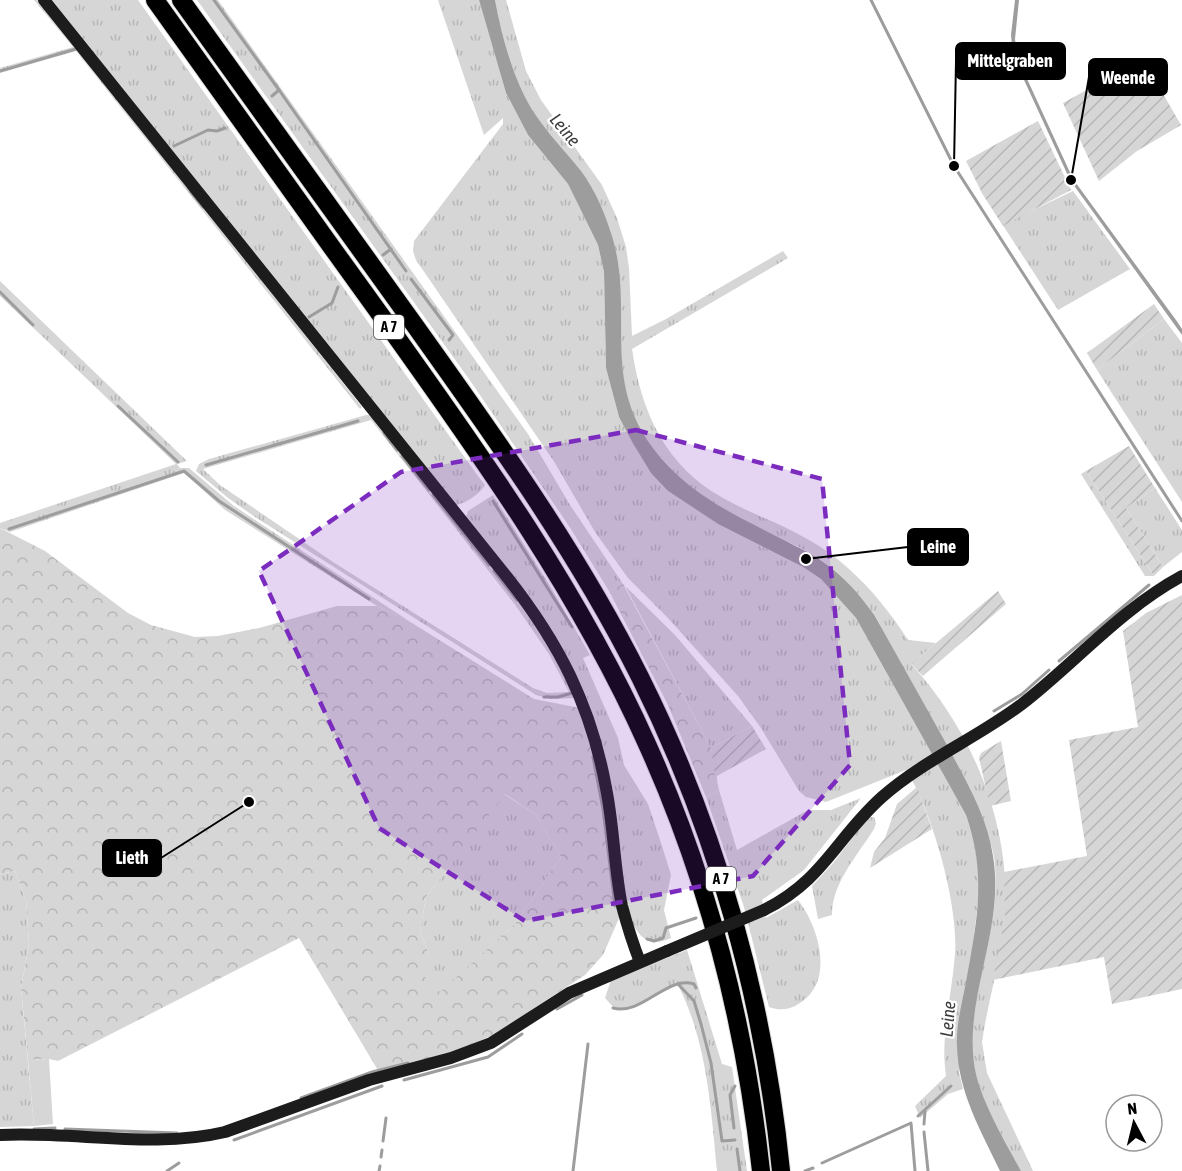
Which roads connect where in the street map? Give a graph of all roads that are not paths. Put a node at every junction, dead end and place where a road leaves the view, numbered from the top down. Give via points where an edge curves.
1 (44, 0) edge
2 (154, 0) edge
3 (181, 0) edge
4 (1182, 576) edge
5 (640, 962) junction
6 (0, 1135) edge
7 (761, 1171) edge
8 (781, 1171) edge

1 - 5 main road via 507,577 552,640 576,683 590,722 607,789 622,905
2 - 7 highway, A 7 via 500,483 562,580 608,664 665,785 710,911 739,1027
3 - 8 highway, A 7 via 518,473 602,606 640,678 690,790 730,906 759,1023
4 - 5 main road, bridge via 1143,600 1036,693 881,798 800,888 764,910
5 - 6 main road via 569,993 483,1046 369,1080 225,1132 162,1138

